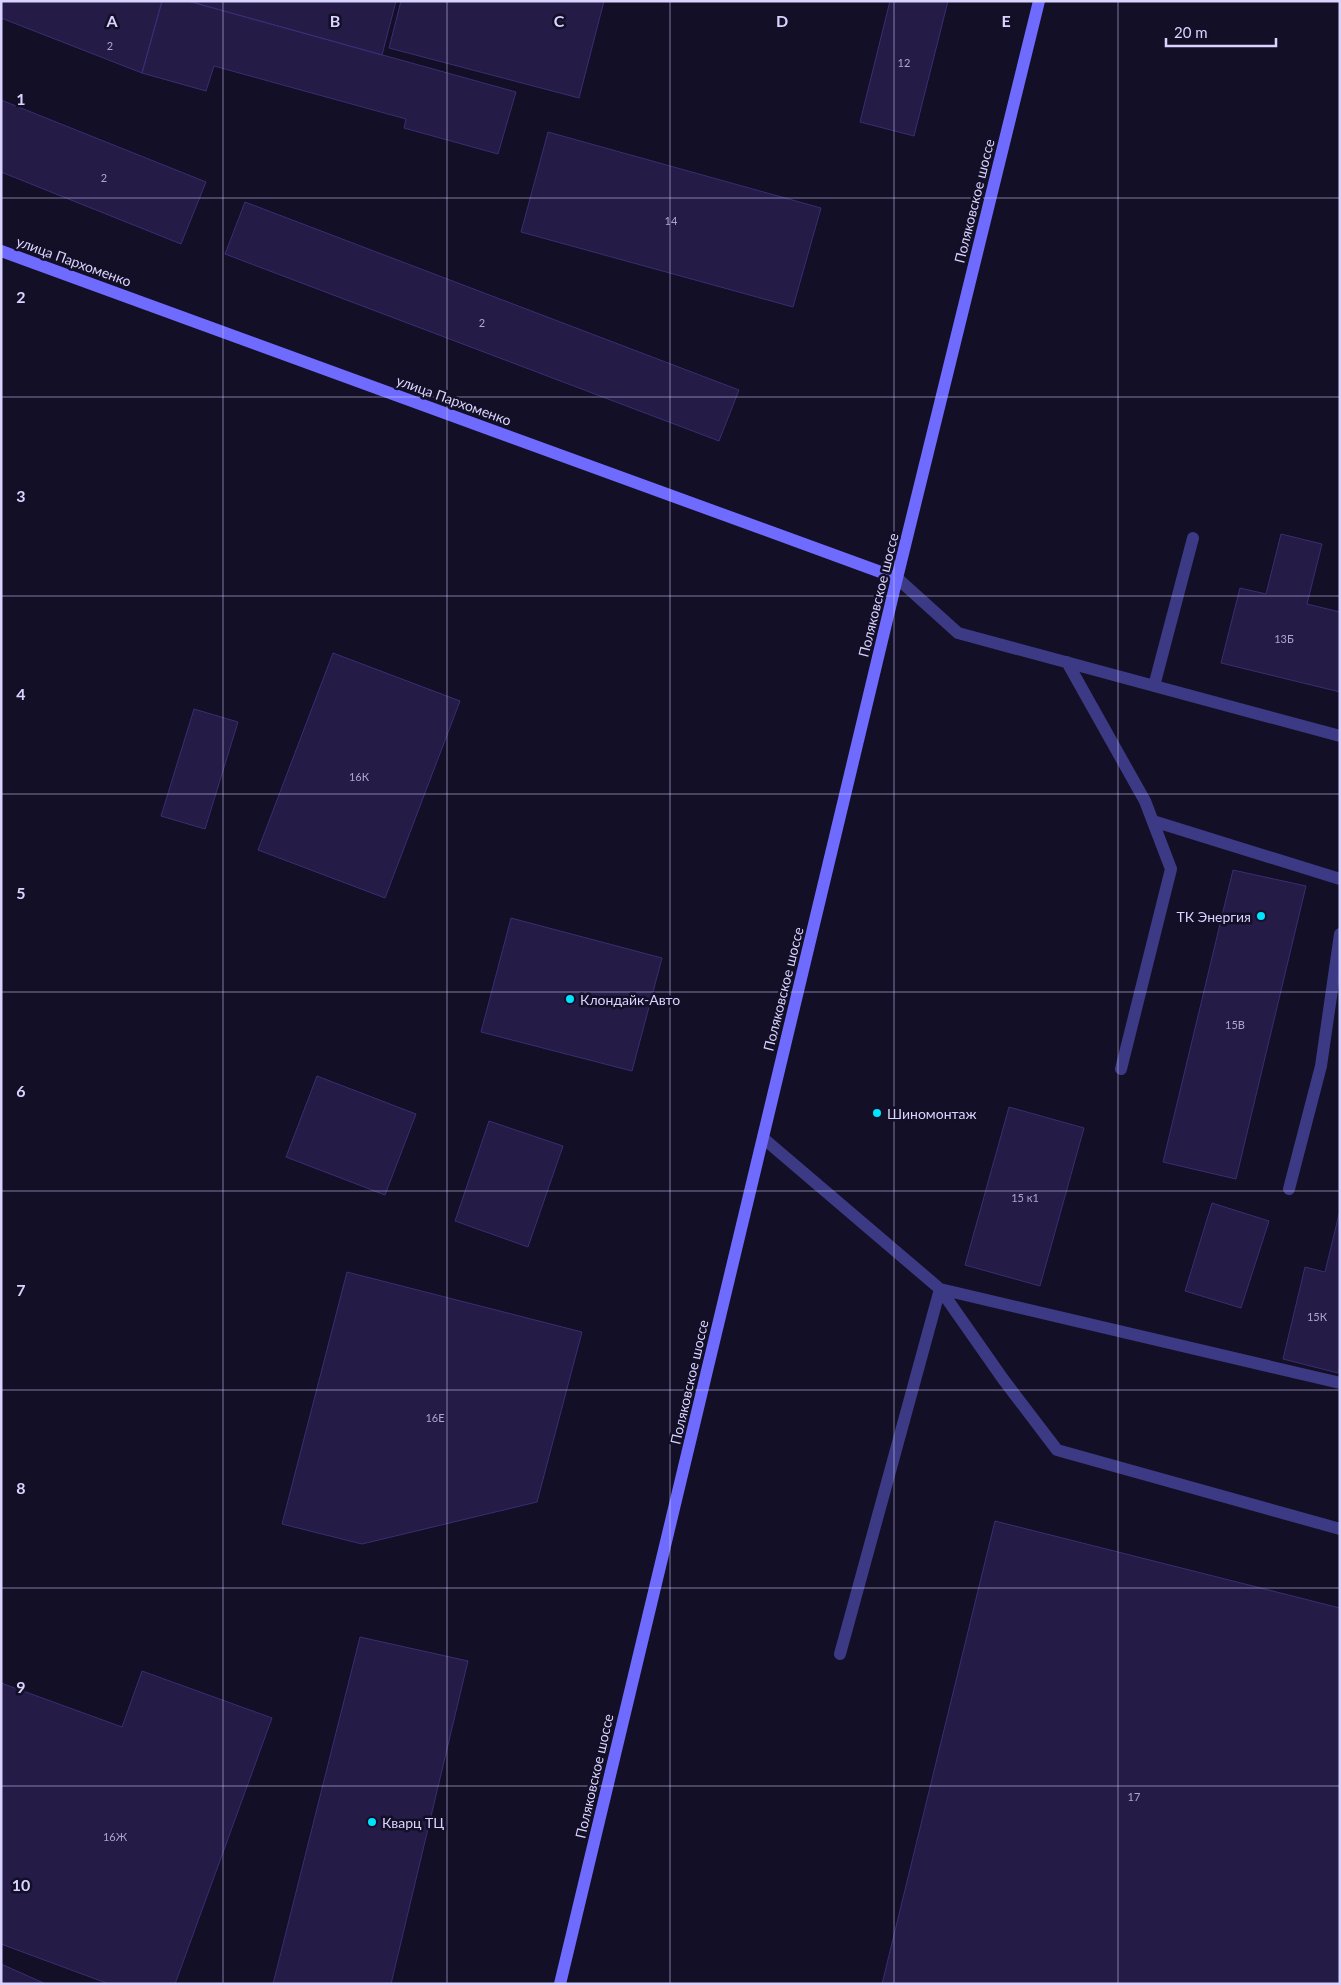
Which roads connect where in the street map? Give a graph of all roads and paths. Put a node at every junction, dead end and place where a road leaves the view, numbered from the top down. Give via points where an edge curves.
1 (1039, 1) edge
2 (1, 251) edge
3 (1193, 538) dead end
4 (897, 578) junction
5 (1067, 662) junction
6 (1154, 686) junction
7 (1340, 736) edge
8 (1153, 821) junction
9 (1340, 879) edge
10 (1340, 934) edge
11 (1121, 1069) dead end
12 (763, 1138) junction
13 (1289, 1189) dead end
14 (940, 1289) junction
15 (1340, 1383) edge
16 (1340, 1529) edge
17 (840, 1654) dead end
18 (560, 1984) edge

1 - 4 main road, Поляковское шоссе
2 - 4 main road, улица Пархоменко
3 - 6 lane
4 - 5 lane via 958,633
4 - 12 main road, Поляковское шоссе
5 - 6 lane
5 - 8 lane
6 - 7 lane
8 - 9 lane
8 - 11 lane via 1171,869
10 - 13 lane via 1320,1066
12 - 14 lane
12 - 18 main road, Поляковское шоссе
14 - 15 lane
14 - 16 lane via 1057,1450
14 - 17 lane

